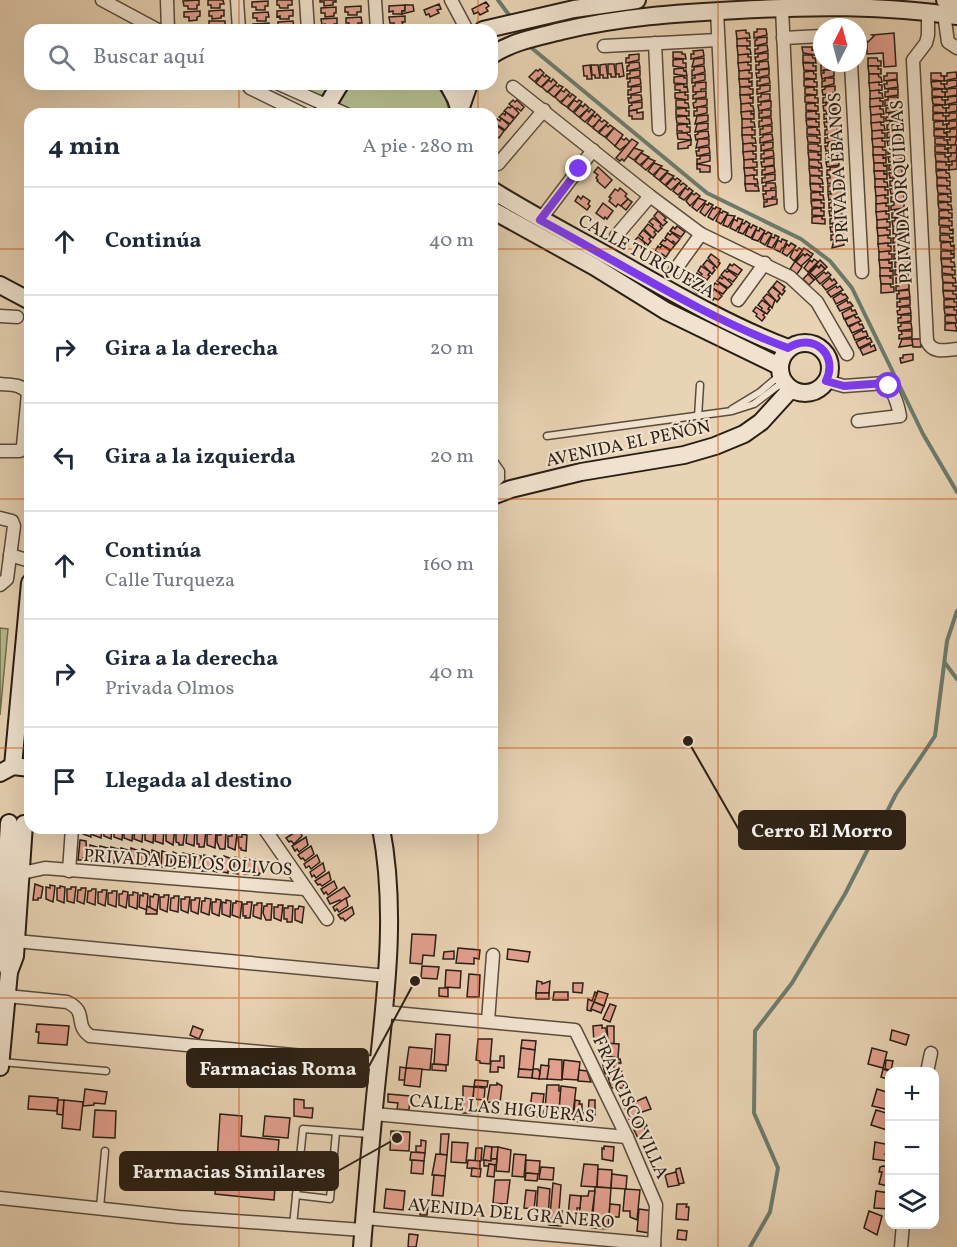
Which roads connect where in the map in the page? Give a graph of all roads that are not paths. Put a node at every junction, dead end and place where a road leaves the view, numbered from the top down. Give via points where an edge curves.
1 (102, 0) edge
2 (167, 0) edge
3 (237, 0) edge
4 (306, 0) edge
5 (375, 0) edge
6 (452, 0) edge
7 (957, 2) edge
8 (628, 8) edge
9 (782, 8) junction
10 (574, 9) junction
11 (717, 11) junction
12 (944, 11) edge
13 (147, 24) edge
14 (168, 24) edge
15 (239, 24) edge
16 (308, 24) edge
17 (377, 24) edge
18 (464, 24) edge
19 (498, 27) edge
20 (578, 27) junction
21 (813, 36) edge
22 (783, 38) junction
23 (718, 40) junction
24 (655, 43) junction
25 (604, 46) dead end
26 (957, 48) edge
27 (498, 52) edge
28 (851, 72) edge
29 (513, 87) dead end
30 (254, 90) edge
31 (290, 90) edge
32 (336, 90) edge
33 (450, 90) edge
34 (467, 90) edge
35 (291, 108) edge
36 (322, 108) edge
37 (325, 108) edge
38 (458, 108) edge
39 (462, 108) edge
40 (544, 110) junction
41 (659, 129) dead end
42 (593, 150) junction
43 (498, 164) dead end
44 (725, 176) dead end
45 (498, 194) edge
46 (650, 196) junction
47 (791, 207) dead end
48 (498, 213) edge
49 (540, 220) junction
50 (701, 234) junction
51 (616, 236) dead end
52 (765, 263) junction
53 (675, 270) dead end
54 (862, 272) dead end
55 (0, 285) edge
56 (24, 298) edge
57 (738, 300) dead end
58 (0, 316) edge
59 (17, 317) dead end
60 (788, 348) junction
61 (957, 349) edge
62 (847, 354) dead end
63 (783, 378) junction
64 (826, 381) junction
65 (0, 384) edge
66 (700, 385) dead end
67 (24, 388) edge
68 (698, 417) junction
69 (858, 421) dead end
70 (547, 436) dead end
71 (24, 441) edge
72 (0, 451) edge
73 (498, 467) edge
74 (498, 482) edge
75 (498, 494) edge
76 (0, 518) edge
77 (11, 552) junction
78 (24, 552) edge
79 (24, 558) edge
80 (0, 585) edge
81 (24, 652) edge
82 (24, 768) edge
83 (6, 770) edge
84 (16, 822) edge
85 (72, 834) edge
86 (268, 834) edge
87 (382, 834) edge
88 (22, 866) junction
89 (69, 870) junction
90 (6, 889) edge
91 (304, 889) junction
92 (327, 919) dead end
93 (11, 920) junction
94 (16, 941) junction
95 (494, 956) dead end
96 (9, 972) junction
97 (387, 976) junction
98 (7, 996) junction
99 (384, 1012) junction
100 (488, 1021) junction
101 (931, 1053) dead end
102 (0, 1062) edge
103 (378, 1063) junction
104 (0, 1066) edge
105 (928, 1067) edge
106 (106, 1071) dead end
107 (374, 1114) junction
108 (336, 1132) junction
109 (372, 1134) junction
110 (627, 1137) junction
111 (105, 1151) dead end
112 (296, 1195) junction
113 (0, 1198) edge
114 (100, 1208) junction
115 (364, 1224) junction
116 (293, 1225) junction
117 (903, 1229) edge
118 (654, 1245) edge
119 (362, 1247) edge
120 (901, 1247) edge

1 - 13 street
2 - 14 street
3 - 15 street
4 - 16 street
5 - 17 street
6 - 18 street
7 - 12 street
8 - 10 street
8 - 11 street
8 - 20 street
9 - 11 street
9 - 12 street
9 - 22 street
10 - 19 street
10 - 20 street
11 - 23 street
12 - 26 street via 948,42
12 - 61 street, PRIVADA ORQUÍDEAS via 913,60 927,341 936,351
20 - 27 street via 523,41
21 - 22 street
22 - 47 street
23 - 24 street
23 - 44 street
24 - 25 street
24 - 41 street
28 - 54 street, PRIVADA ÉBANOS
29 - 40 street
30 - 35 street
31 - 36 street
32 - 37 street
33 - 38 street
34 - 39 street
40 - 42 street
40 - 43 street
42 - 46 street
42 - 49 street
45 - 49 street, CALLE TURQUEZA
46 - 50 street
46 - 51 street
48 - 63 street, CALLE TURQUEZA
49 - 60 street, CALLE TURQUEZA via 675,294
50 - 52 street
50 - 53 street
52 - 57 street
52 - 62 street via 790,277 817,302
55 - 56 street
58 - 59 street
60 - 63 street via 781,358
60 - 64 street via 807,342 821,349 830,366
63 - 64 street via 798,392 810,393
63 - 68 lane via 723,412
63 - 75 street, AVENIDA EL PEÑÓN via 761,422 715,446 581,472
64 - 69 street via 844,386 889,386 900,416
65 - 67 street
66 - 68 lane
68 - 70 lane
71 - 72 street via 20,451
73 - 74 lane via 501,479
76 - 77 street via 12,521 14,526
77 - 78 street
77 - 79 street
77 - 80 street via 7,579
81 - 83 street
82 - 83 street
84 - 88 street
84 - 90 street
85 - 89 street, PRIVADA DE LOS OLIVOS
86 - 91 street, PRIVADA DE LOS OLIVOS
87 - 97 street via 388,892
88 - 89 street, PRIVADA DE LOS OLIVOS
88 - 90 street
89 - 91 street, PRIVADA DE LOS OLIVOS
90 - 93 street
91 - 92 street, PRIVADA DE LOS OLIVOS
93 - 94 street
93 - 96 street via 2,940
94 - 96 street
94 - 97 street
95 - 100 street
96 - 98 street
97 - 99 street
98 - 102 street
98 - 103 street via 75,1005 81,1027 90,1036
99 - 100 street, FRANCISCO VILLA
99 - 103 street
100 - 110 street, FRANCISCO VILLA via 575,1030
101 - 105 street
102 - 104 street
102 - 106 lane
103 - 107 street
107 - 109 street
107 - 110 street, CALLE LAS HIGUERAS
108 - 109 lane
108 - 112 lane via 303,1129
108 - 112 lane via 330,1199
109 - 115 street
110 - 118 street, FRANCISCO VILLA via 656,1205
111 - 114 lane
112 - 116 lane
113 - 114 street, AVENIDA DEL GRANERO
114 - 116 street, AVENIDA DEL GRANERO
115 - 116 street, AVENIDA DEL GRANERO
115 - 118 street, AVENIDA DEL GRANERO
115 - 119 street
117 - 120 street

